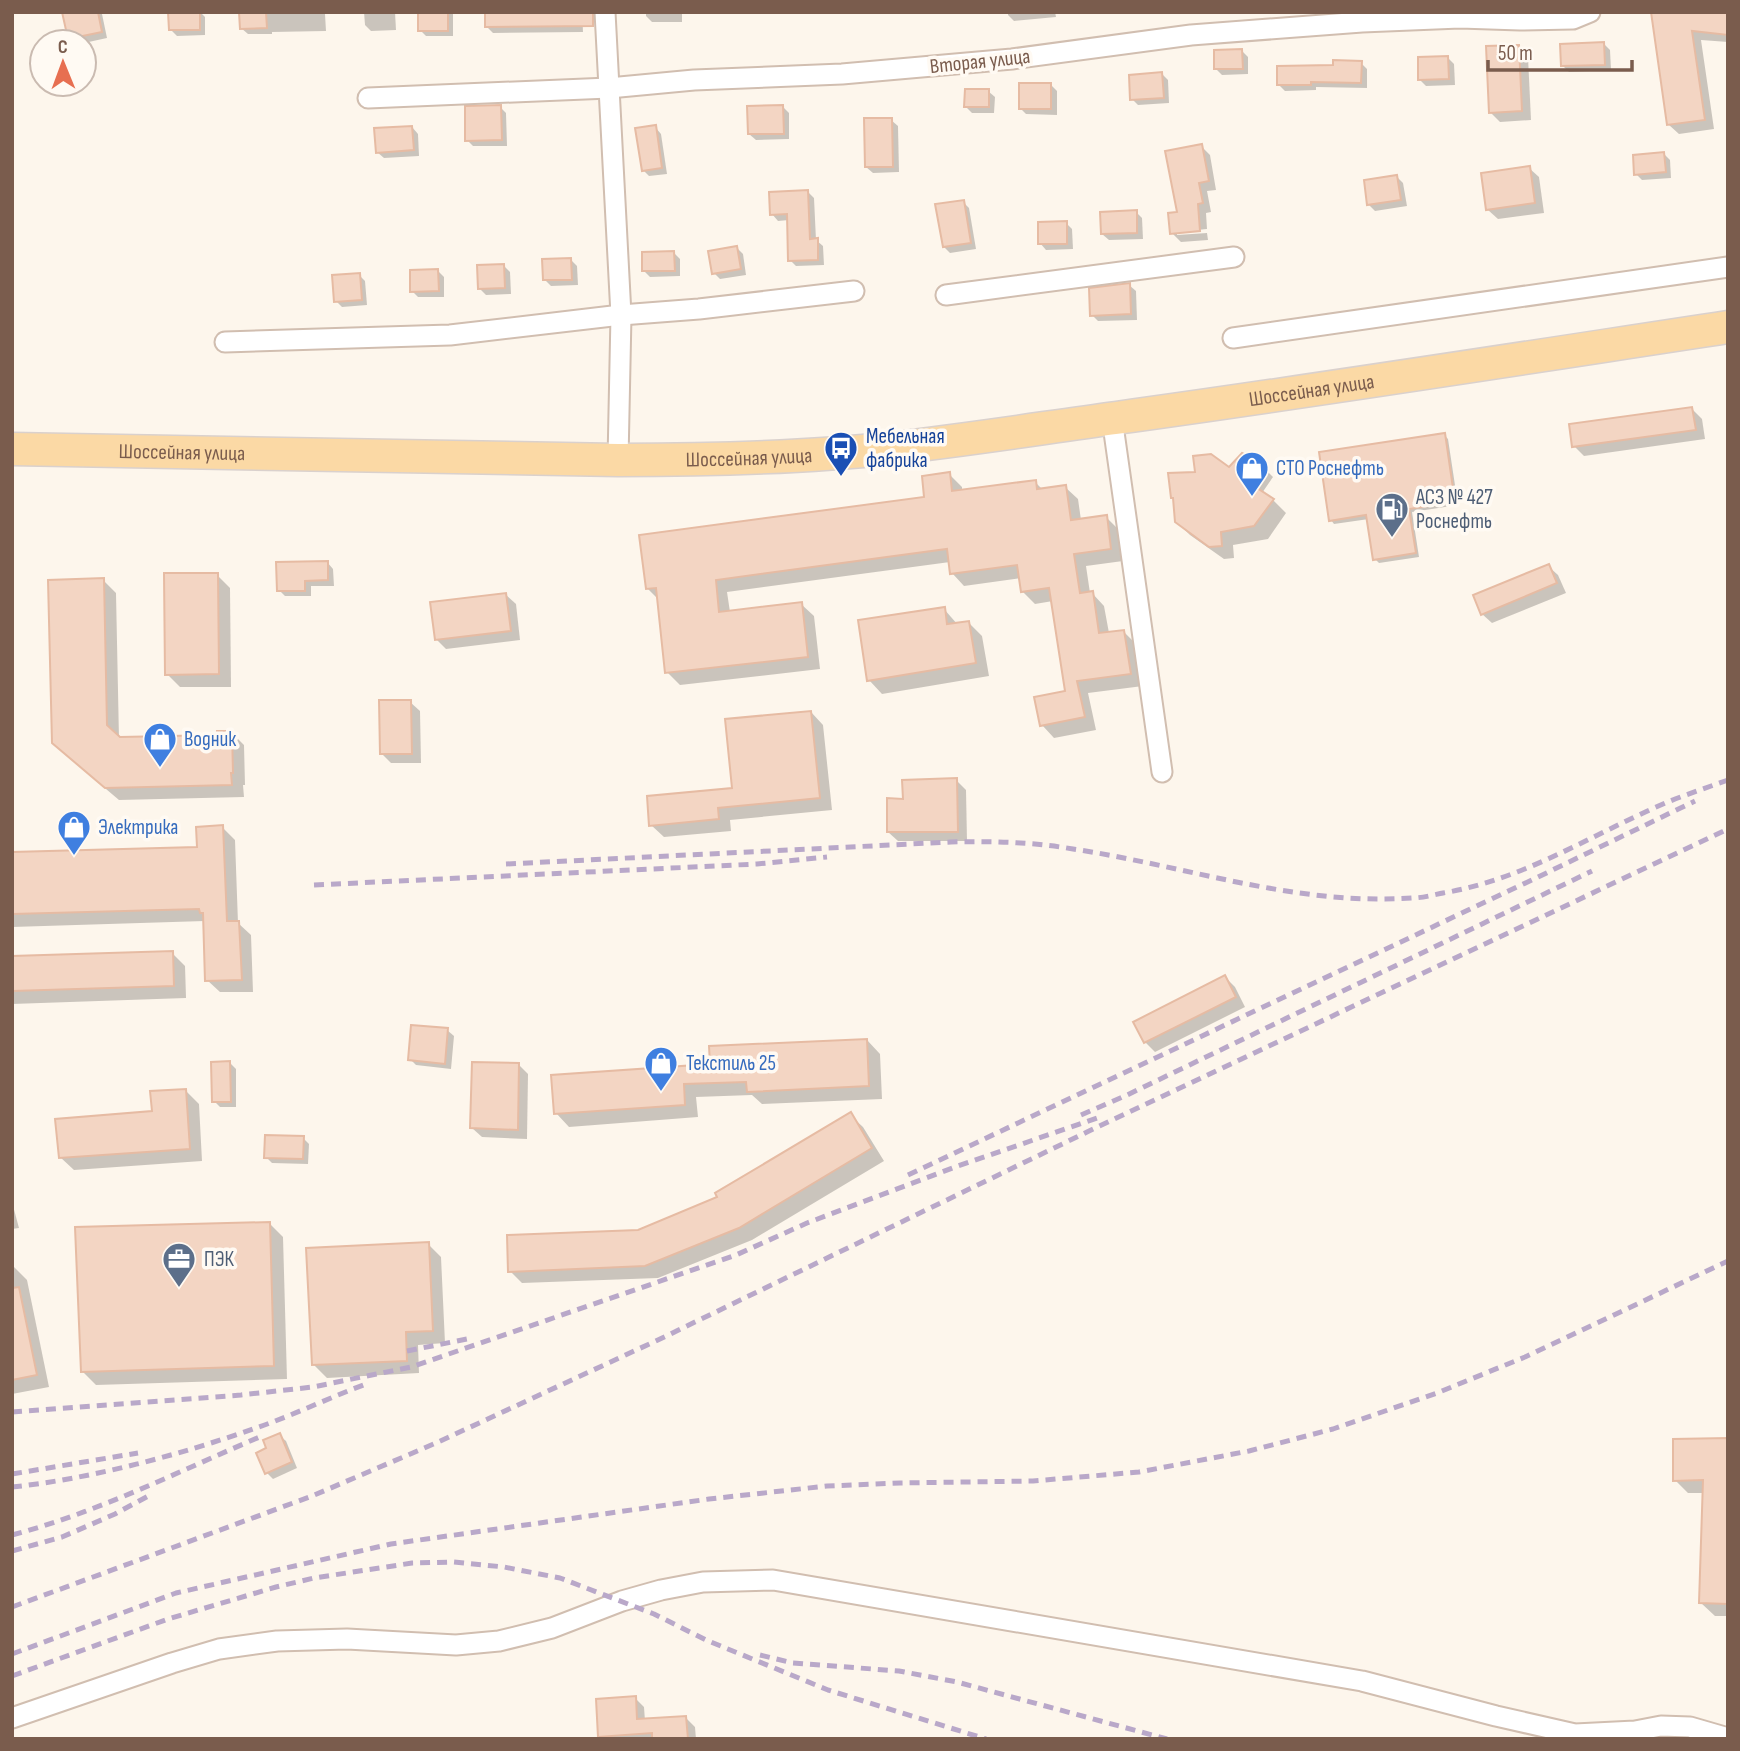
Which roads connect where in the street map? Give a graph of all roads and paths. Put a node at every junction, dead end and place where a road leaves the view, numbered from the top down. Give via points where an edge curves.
1 (605, 12) edge
2 (1590, 12) edge
3 (609, 88) junction
4 (368, 98) dead end
5 (1234, 257) dead end
6 (1728, 267) edge
7 (854, 291) dead end
8 (946, 295) dead end
9 (621, 315) junction
10 (1728, 327) edge
11 (1233, 338) dead end
12 (225, 342) dead end
13 (1112, 418) junction
14 (12, 449) edge
15 (618, 460) junction
16 (1162, 772) dead end
17 (12, 1718) edge
18 (1728, 1738) edge

1 - 3 street
2 - 3 street, Вторая улица via 1573,19 1362,22 1191,35 842,75
3 - 4 street, Вторая улица
3 - 9 street
5 - 8 street
6 - 11 street
7 - 9 street
9 - 12 street via 450,335
9 - 15 street
10 - 13 main road, Шоссейная улица
13 - 15 main road, Шоссейная улица via 797,456
13 - 16 street
14 - 15 main road, Шоссейная улица
17 - 18 street via 219,1649 277,1641 347,1639 456,1645 499,1641 552,1628 661,1590 703,1582 773,1580 1362,1681 1576,1734 1661,1726 1690,1727

